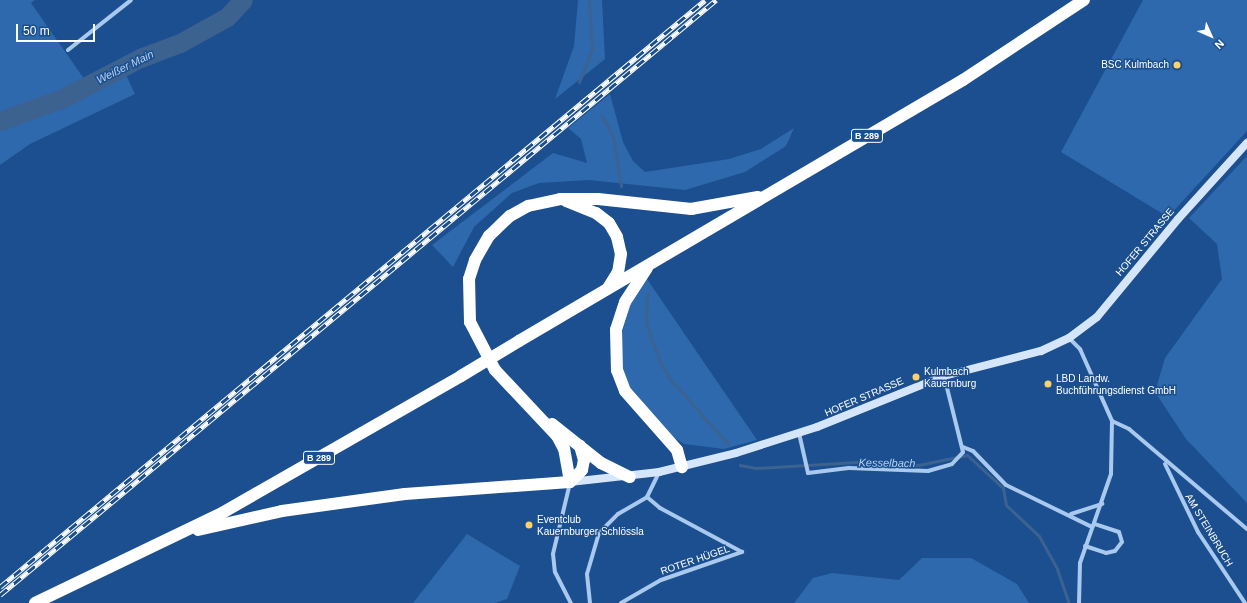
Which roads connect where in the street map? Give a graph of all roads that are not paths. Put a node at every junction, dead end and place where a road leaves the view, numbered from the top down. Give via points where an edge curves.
1 (131, 0) edge
2 (1084, 0) edge
3 (68, 50) dead end
4 (1247, 143) edge
5 (770, 194) junction
6 (560, 199) junction
7 (648, 267) junction
8 (607, 289) junction
9 (1069, 338) junction
10 (944, 376) junction
11 (536, 414) junction
12 (1112, 422) junction
13 (799, 433) junction
14 (580, 446) junction
15 (963, 449) junction
16 (1165, 463) junction
17 (682, 467) junction
18 (660, 472) junction
19 (630, 477) junction
20 (570, 482) junction
21 (647, 497) junction
22 (1102, 504) junction
23 (1071, 514) junction
24 (1093, 526) junction
25 (1247, 529) edge
26 (175, 535) junction
27 (1085, 546) junction
28 (35, 603) edge
29 (571, 603) edge
30 (590, 603) edge
31 (621, 603) edge
32 (1079, 603) edge
33 (1245, 603) edge

1 - 3 street
2 - 5 highway, B 289 via 963,80
4 - 9 street, HOFER STRASSE via 1097,316
5 - 6 highway via 691,209 598,199
5 - 7 highway, B 289
6 - 8 highway via 596,213 609,223 617,236 621,254 618,272
6 - 11 highway via 528,206 510,216 489,236 475,260 469,280 470,322 478,343 511,390
7 - 8 highway, B 289
7 - 17 highway via 625,302 620,316 614,351 617,370 625,392 677,450
8 - 26 highway, B 289, bridge via 520,342 229,509
9 - 10 street, HOFER STRASSE via 1041,351
9 - 12 street via 1080,349
10 - 13 street, HOFER STRASSE
10 - 15 street
11 - 14 highway
11 - 20 highway via 564,449
12 - 16 street, AM STEINBRUCH via 1128,429
12 - 22 street via 1112,474
13 - 15 street via 808,474 849,468 928,471 960,458
13 - 17 street, HOFER STRASSE
14 - 19 highway via 601,463
14 - 20 highway via 584,460 582,470
15 - 23 street via 973,452 1006,485
16 - 25 street, AM STEINBRUCH
16 - 33 street, AM STEINBRUCH via 1198,532
17 - 18 street, HOFER STRASSE
18 - 19 street, HOFER STRASSE
18 - 21 street
19 - 20 street, HOFER STRASSE
20 - 26 highway via 397,495 282,511
20 - 29 street via 553,554 555,572
21 - 30 street via 618,514 599,533 586,574
21 - 31 street, ROTER HÜGEL via 660,508 742,552 660,580
22 - 23 street
22 - 24 street
23 - 24 street
24 - 27 street
24 - 27 street via 1119,532 1122,542 1115,551 1106,553
26 - 28 highway, B 289
27 - 32 street via 1078,575

